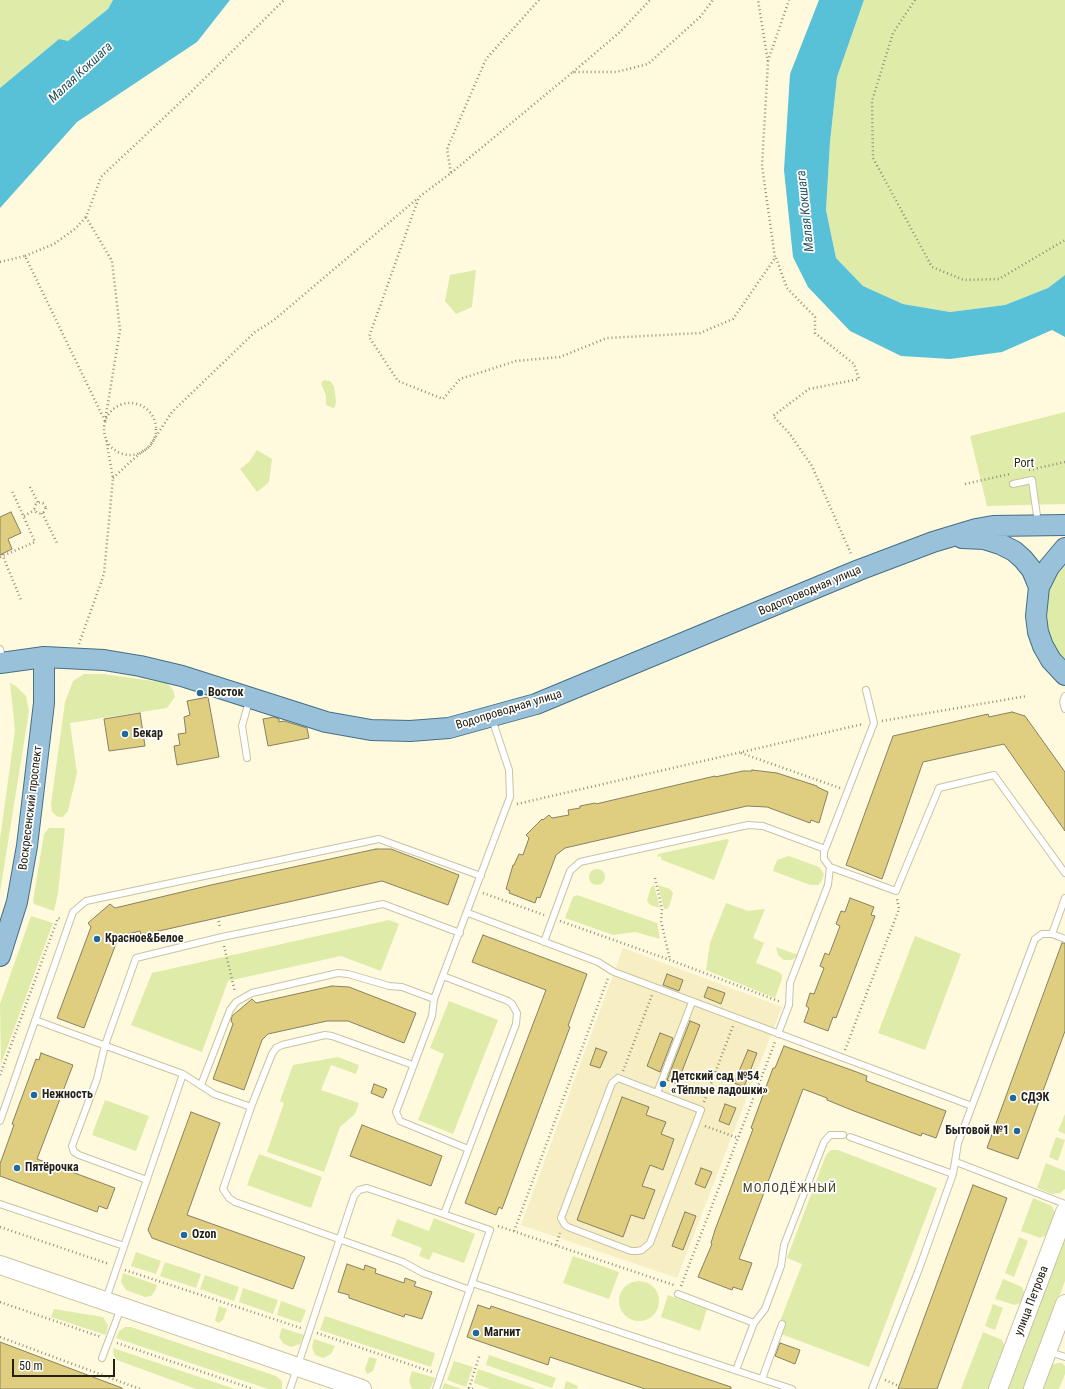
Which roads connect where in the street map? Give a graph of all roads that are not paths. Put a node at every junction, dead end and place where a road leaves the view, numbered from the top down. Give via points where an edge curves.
1 (1013, 484) dead end
2 (1038, 525) junction
3 (1065, 525) edge
4 (950, 536) junction
5 (1065, 548) edge
6 (1039, 588) junction
7 (44, 657) junction
8 (1, 658) edge
9 (1065, 675) edge
10 (866, 690) dead end
11 (1065, 696) edge
12 (250, 697) junction
13 (1065, 709) edge
14 (491, 718) junction
15 (247, 758) dead end
16 (825, 849) junction
17 (830, 867) junction
18 (1065, 873) edge
19 (482, 876) junction
20 (1065, 898) edge
21 (468, 913) junction
22 (460, 933) junction
23 (1052, 934) junction
24 (1065, 939) edge
25 (544, 942) junction
26 (0, 956) edge
27 (444, 976) junction
28 (434, 999) junction
29 (692, 1002) junction
30 (36, 1020) junction
31 (778, 1034) junction
32 (105, 1045) junction
33 (413, 1065) junction
34 (183, 1074) junction
35 (201, 1085) junction
36 (657, 1093) junction
37 (972, 1106) junction
38 (251, 1107) junction
39 (0, 1121) edge
40 (843, 1134) dead end
41 (850, 1137) dead end
42 (468, 1149) junction
43 (956, 1162) junction
44 (953, 1174) junction
45 (147, 1180) junction
46 (0, 1204) edge
47 (1065, 1204) edge
48 (1065, 1212) edge
49 (444, 1214) junction
50 (339, 1240) junction
51 (124, 1246) junction
52 (0, 1265) edge
53 (472, 1282) junction
54 (470, 1290) junction
55 (678, 1294) dead end
56 (114, 1304) junction
57 (1065, 1304) edge
58 (754, 1323) junction
59 (782, 1324) dead end
60 (1047, 1351) junction
61 (1065, 1357) edge
62 (102, 1358) dead end
63 (298, 1367) junction
64 (736, 1370) junction
65 (762, 1379) junction
66 (778, 1387) edge
67 (290, 1389) edge
68 (362, 1389) edge
69 (436, 1389) edge
70 (792, 1389) edge
71 (872, 1389) edge
72 (998, 1389) edge
73 (1033, 1389) edge

1 - 2 lane via 1032,480
2 - 3 main road, Водопроводная улица
2 - 4 main road, Водопроводная улица via 993,526
4 - 6 main road via 984,540 1014,551 1032,570
4 - 14 main road, Водопроводная улица via 859,570 536,704
5 - 6 main road via 1048,567
6 - 9 main road via 1036,616 1038,632 1051,660
7 - 8 main road, Водопроводная улица
7 - 12 main road, Водопроводная улица via 140,666
7 - 26 main road, Воскресенский проспект via 44,704 26,853 17,902
10 - 16 lane via 874,723
11 - 13 lane
12 - 14 main road, Водопроводная улица via 326,722 371,730 449,728
12 - 15 lane via 242,726
14 - 19 lane via 509,770 510,791
16 - 17 lane via 824,859
16 - 25 lane via 763,826 748,825 580,862 570,871
17 - 18 lane via 896,891 939,788 994,775
17 - 31 lane via 828,885 790,983 788,1006
19 - 21 lane
19 - 30 lane via 379,839 94,898 86,901 74,912
20 - 23 lane
21 - 22 lane
21 - 25 lane
22 - 27 lane
22 - 32 lane via 383,904 222,937 136,958
23 - 24 lane
23 - 37 lane via 1042,934 1035,938
25 - 29 lane via 598,962 610,971
27 - 28 lane
27 - 42 lane via 508,1001 518,1012 516,1024
28 - 33 lane via 432,1016
28 - 35 lane via 402,986 389,986 338,973 252,993 236,1002 226,1018
29 - 31 lane
29 - 36 lane
30 - 32 lane
30 - 39 lane
31 - 37 lane
32 - 34 lane
32 - 45 lane via 97,1079 73,1150 79,1155
33 - 38 lane via 332,1036 282,1045 272,1054
33 - 42 lane via 397,1106 397,1117 405,1124
34 - 35 lane
34 - 45 lane
35 - 38 lane via 214,1094
36 - 36 lane via 701,1110 650,1244 642,1250 631,1251 568,1227 562,1222 562,1214 612,1083 615,1079 620,1079
37 - 43 lane via 958,1142
38 - 50 lane via 223,1189 225,1194 234,1202
40 - 58 lane via 830,1135 824,1142 784,1245 781,1266 765,1309
41 - 44 lane
42 - 49 lane
43 - 44 lane
43 - 47 lane
44 - 71 lane
45 - 51 lane
46 - 51 lane
48 - 72 main road, улица Петрова
49 - 50 lane via 375,1189 363,1188 354,1196
49 - 53 lane via 490,1230
50 - 54 lane via 403,1262 423,1273
50 - 63 lane
51 - 56 lane via 117,1267
52 - 56 main road
53 - 54 lane
53 - 64 lane
54 - 69 lane
55 - 58 lane
56 - 62 lane via 109,1340
56 - 63 main road
57 - 60 main road
58 - 64 lane
59 - 65 lane
60 - 61 lane
60 - 73 main road
63 - 67 lane
63 - 68 main road
64 - 65 lane
65 - 66 lane
66 - 70 lane

